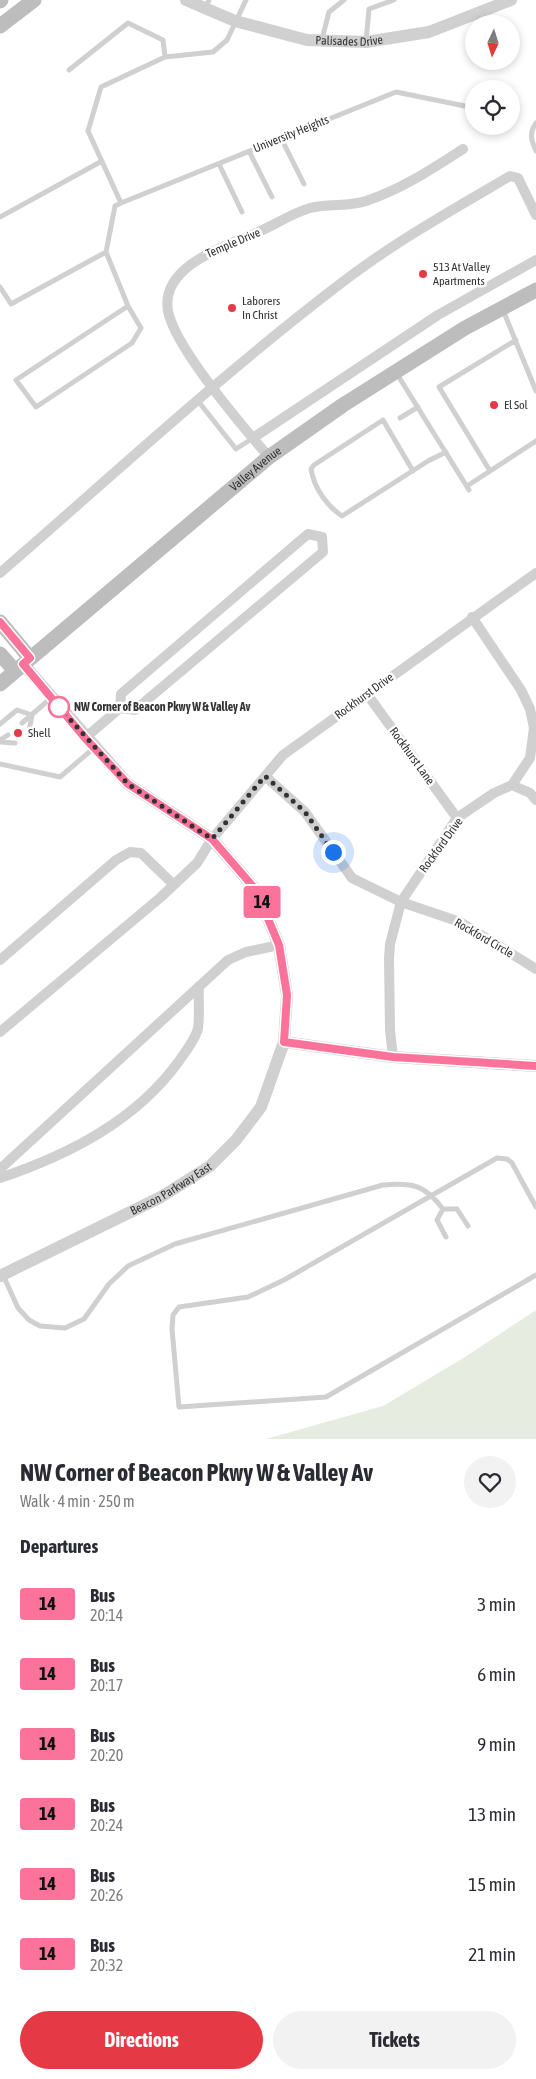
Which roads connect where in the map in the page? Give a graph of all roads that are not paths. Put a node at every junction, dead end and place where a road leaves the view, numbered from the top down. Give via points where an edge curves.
1 (34, 0) edge
2 (186, 0) edge
3 (246, 0) edge
4 (344, 0) edge
5 (394, 0) edge
6 (511, 0) edge
7 (207, 4) edge
8 (235, 21) junction
9 (0, 26) edge
10 (322, 40) junction
11 (366, 42) junction
12 (165, 57) junction
13 (69, 70) dead end
14 (465, 106) dead end
15 (536, 123) edge
16 (281, 138) junction
17 (463, 149) dead end
18 (249, 151) junction
19 (536, 151) edge
20 (102, 161) junction
21 (219, 164) junction
22 (304, 184) dead end
23 (272, 197) dead end
24 (121, 203) junction
25 (242, 212) dead end
26 (536, 215) edge
27 (0, 217) edge
28 (106, 252) junction
29 (536, 260) edge
30 (0, 287) edge
31 (536, 290) edge
32 (128, 306) junction
33 (502, 308) junction
34 (516, 340) junction
35 (395, 372) junction
36 (213, 387) junction
37 (536, 391) edge
38 (198, 401) junction
39 (418, 407) junction
40 (400, 418) dead end
41 (252, 438) junction
42 (536, 441) edge
43 (446, 452) junction
44 (269, 457) junction
45 (413, 471) junction
46 (490, 471) junction
47 (536, 573) edge
48 (0, 574) edge
49 (472, 617) junction
50 (0, 622) edge
51 (0, 654) edge
52 (23, 665) junction
53 (0, 684) edge
54 (367, 694) junction
55 (52, 698) junction
56 (120, 708) junction
57 (32, 715) junction
58 (22, 723) dead end
59 (0, 724) edge
60 (28, 731) dead end
61 (8, 735) dead end
62 (85, 738) junction
63 (0, 741) edge
64 (15, 743) dead end
65 (94, 748) junction
66 (0, 764) edge
67 (265, 776) junction
68 (512, 785) junction
69 (536, 800) edge
70 (457, 818) junction
71 (212, 839) junction
72 (174, 884) junction
73 (401, 902) junction
74 (279, 945) junction
75 (0, 960) edge
76 (536, 969) edge
77 (199, 986) junction
78 (0, 1032) edge
79 (284, 1042) junction
80 (393, 1057) junction
81 (536, 1066) edge
82 (0, 1169) edge
83 (0, 1178) edge
84 (432, 1194) junction
85 (536, 1207) edge
86 (444, 1209) junction
87 (468, 1226) dead end
88 (446, 1237) dead end
89 (1, 1272) edge
90 (536, 1275) edge

1 - 9 main road
2 - 7 street, Palisades Drive
3 - 8 lane
4 - 10 lane via 329,12
5 - 11 lane via 369,9
6 - 11 street, Palisades Drive via 428,32
7 - 8 street, Palisades Drive
8 - 10 street, Palisades Drive via 307,40
8 - 12 lane via 227,40 213,52
10 - 11 street, Palisades Drive
12 - 13 lane via 163,40 128,23
12 - 20 lane via 101,87 88,132
14 - 16 lane, University Heights via 396,92
15 - 19 lane via 531,139
16 - 18 lane, University Heights
16 - 22 lane
17 - 36 street, Temple Drive via 416,180 364,202 310,208 195,260 173,284 168,309 176,330 202,375
18 - 21 lane, University Heights
18 - 23 lane
20 - 24 lane
20 - 27 lane
21 - 24 lane, University Heights
21 - 25 lane
24 - 28 lane via 115,206
26 - 36 street via 518,178 510,176 450,211 341,283
28 - 30 lane via 11,304
28 - 32 lane
29 - 41 street via 438,315
31 - 33 main road, Valley Avenue
32 - 32 lane via 16,380 36,407 132,344 141,328
33 - 34 lane
33 - 35 main road, Valley Avenue
34 - 37 lane
34 - 46 lane via 440,385
35 - 39 lane
35 - 44 main road, Valley Avenue via 343,404
36 - 38 street
36 - 41 street, Temple Drive
38 - 41 lane via 236,449
38 - 48 street
39 - 40 lane
39 - 43 lane
41 - 44 street, Temple Drive
42 - 46 lane
43 - 45 lane
43 - 46 lane via 468,488
44 - 52 main road, Valley Avenue
45 - 45 lane via 342,516 330,508 312,479 311,469 383,420
47 - 49 street, Rockhurst Drive
49 - 54 street, Rockhurst Drive
49 - 68 street via 521,690 530,709 534,728 530,758
50 - 52 main road
51 - 52 main road
52 - 53 main road, Valley Avenue
52 - 55 street, Beacon Parkway East
54 - 67 street, Rockhurst Drive via 283,754
54 - 70 street, Rockhurst Lane
55 - 57 lane
55 - 62 street, Beacon Parkway East
56 - 56 street via 121,694 308,534 322,537 323,552 135,710
56 - 62 street
57 - 58 lane
57 - 59 lane via 18,710
57 - 60 lane
61 - 63 lane
62 - 65 street, Beacon Parkway East
63 - 64 lane
65 - 66 lane via 60,777
65 - 71 street, Beacon Parkway East via 128,784
67 - 71 street, Rockhurst Drive
67 - 73 street, Rockford Circle via 305,812 352,878
68 - 69 street via 530,793
68 - 70 street, Rockford Drive
70 - 73 street, Rockford Drive
71 - 72 street, Rockhurst Drive via 196,863
71 - 74 street, Beacon Parkway East via 256,890
72 - 75 street via 141,853 130,852 116,860
72 - 78 street, Rockhurst Drive
73 - 76 street, Rockford Circle via 460,922
73 - 80 street, Rockford Drive via 389,958
74 - 77 street via 246,952 228,960
74 - 79 street, Beacon Parkway East via 287,995
77 - 82 street
77 - 83 street via 198,1029 162,1084 114,1125 41,1164
79 - 80 street
79 - 89 street, Beacon Parkway East via 260,1107 236,1140 210,1166 161,1197
80 - 81 street
84 - 85 lane via 497,1158 507,1159
84 - 86 lane
84 - 89 lane via 404,1183 383,1185 175,1244 128,1266 109,1284 84,1318 65,1328 40,1326 29,1320 18,1308
84 - 90 lane via 284,1280 248,1297 179,1306 173,1315 172,1329 179,1407 326,1397
86 - 87 lane via 457,1209
86 - 88 lane via 437,1220

